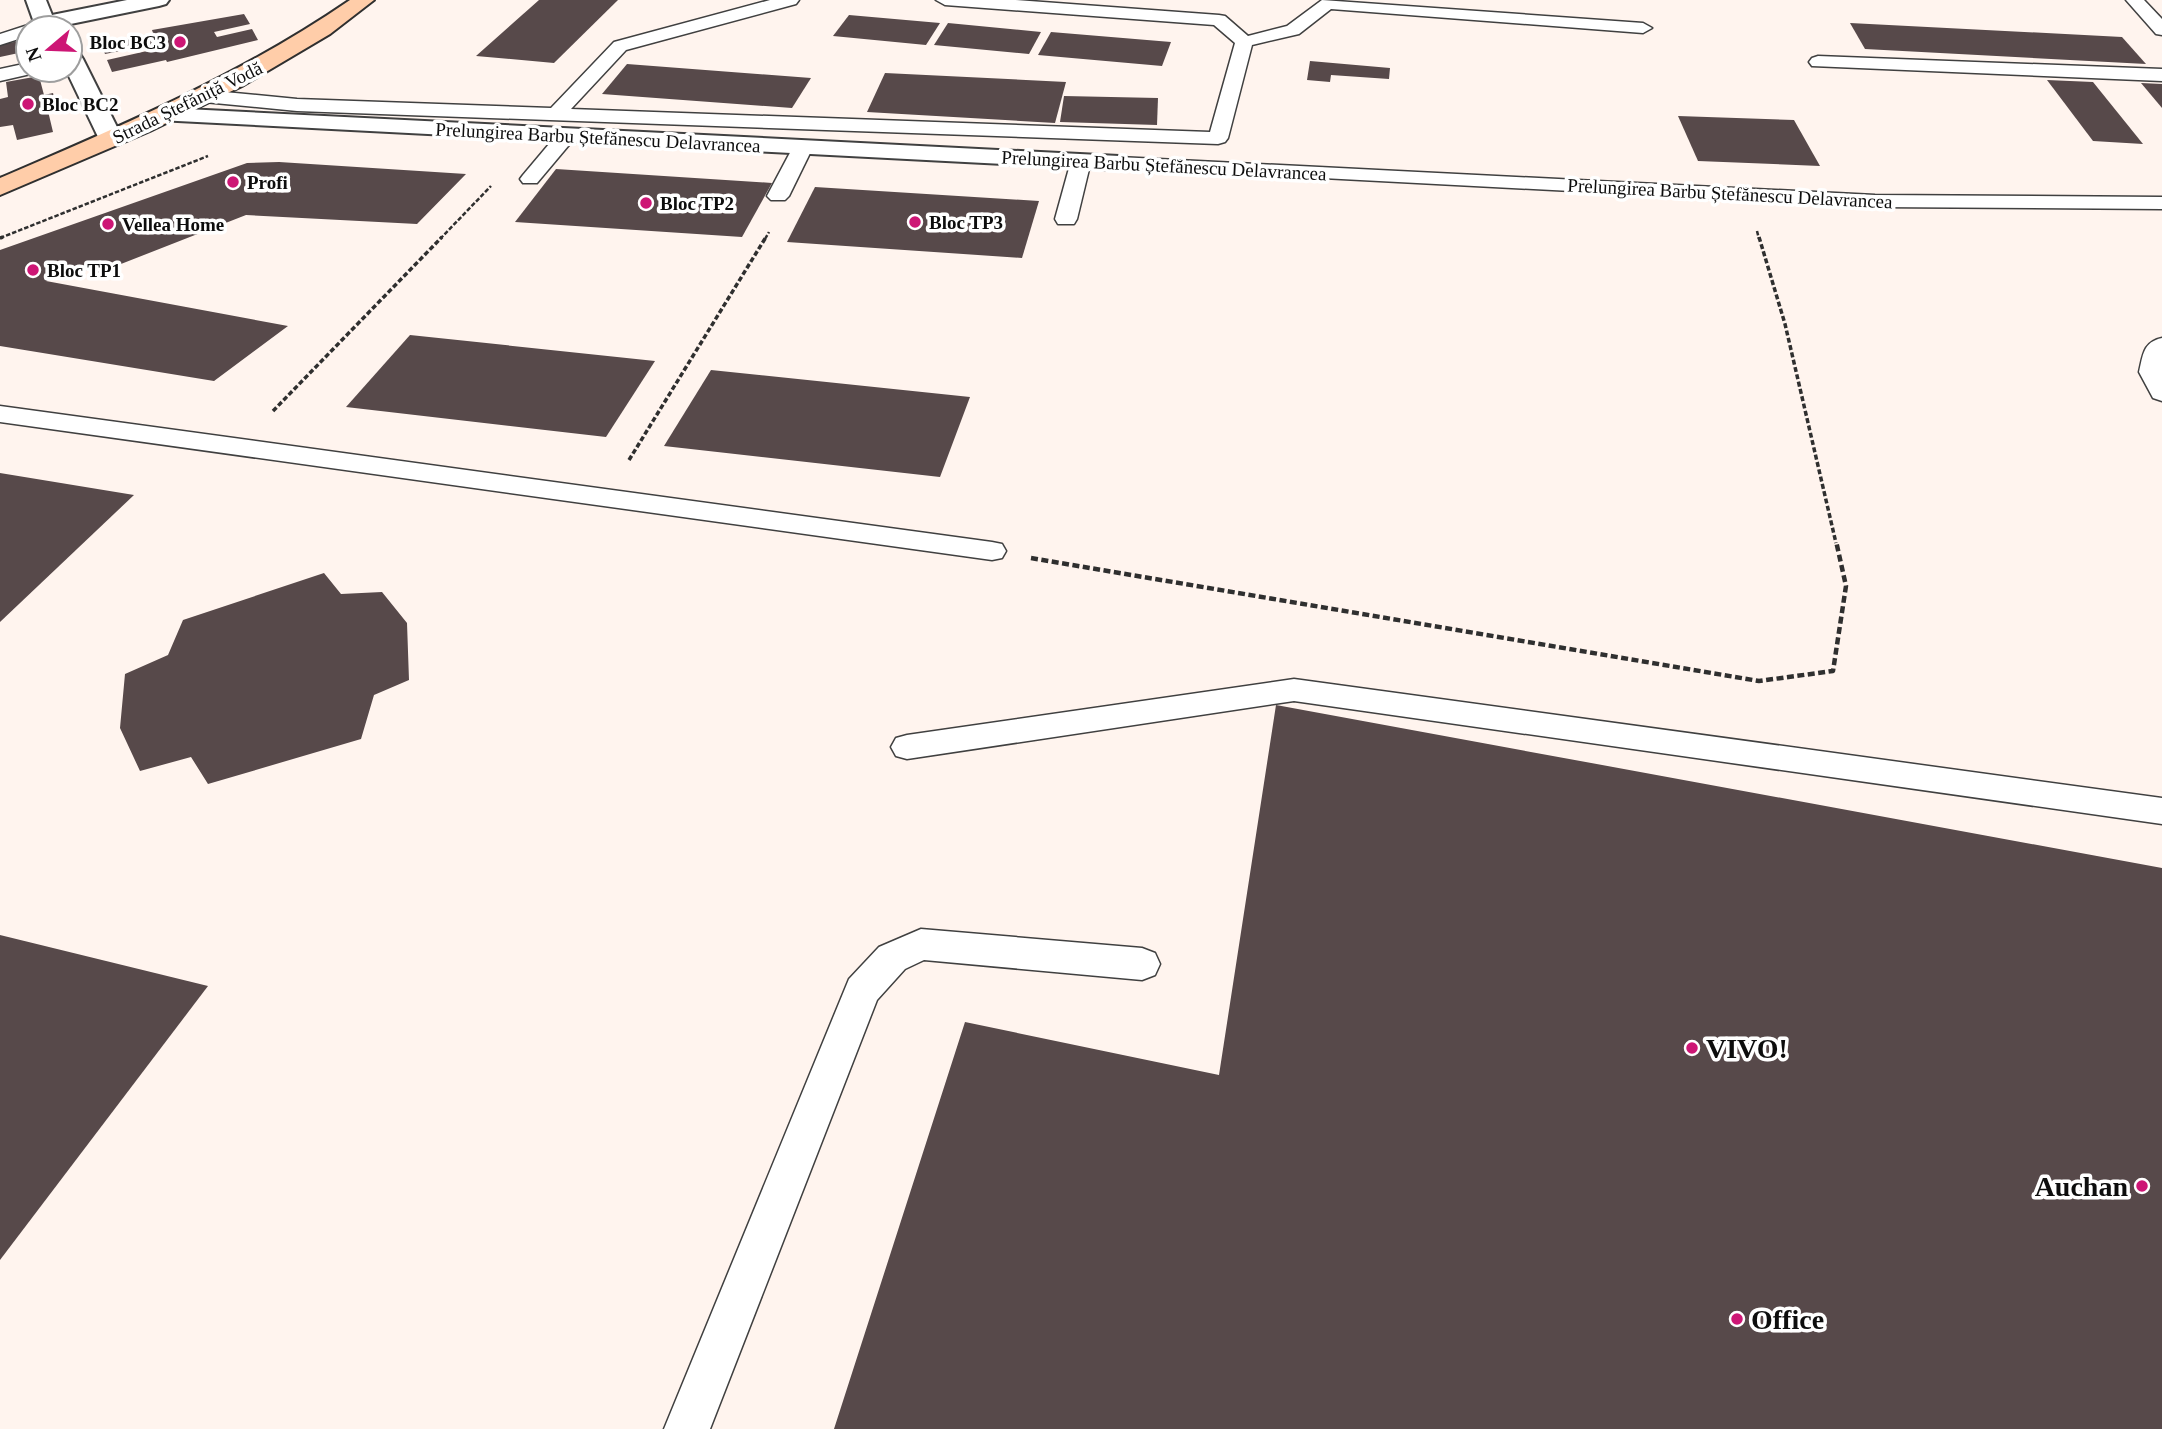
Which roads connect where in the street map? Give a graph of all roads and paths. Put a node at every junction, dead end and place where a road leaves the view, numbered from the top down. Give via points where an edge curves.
1 (159, 0) edge
2 (364, 0) edge
3 (790, 0) edge
4 (945, 0) edge
5 (1226, 0) edge
6 (2135, 0) edge
7 (84, 16) edge
8 (1219, 20) junction
9 (1643, 28) dead end
10 (2162, 30) edge
11 (1244, 42) junction
12 (1818, 62) dead end
13 (2162, 75) edge
14 (84, 84) edge
15 (204, 96) junction
16 (166, 115) junction
17 (555, 128) junction
18 (111, 139) junction
19 (803, 147) junction
20 (209, 156) dead end
21 (1081, 161) junction
22 (1119, 163) joint
23 (530, 179) dead end
24 (0, 187) edge
25 (778, 195) dead end
26 (1746, 195) junction
27 (2162, 203) edge
28 (1066, 219) dead end
29 (771, 230) dead end
30 (0, 238) edge
31 (2162, 345) edge
32 (2162, 393) edge
33 (0, 414) edge
34 (239, 447) junction
35 (605, 498) junction
36 (992, 551) joint
37 (907, 747) dead end
38 (2162, 811) edge
39 (1142, 964) dead end
40 (687, 1429) edge

1 - 7 street
2 - 15 street, Strada Ștefăniță Vodă via 330,26
3 - 17 lane via 620,46
4 - 8 lane
5 - 8 lane
6 - 10 lane
8 - 11 lane
9 - 11 lane via 1327,4 1293,30
11 - 17 lane via 1218,138
12 - 13 lane
14 - 18 street
15 - 16 street, Strada Ștefăniță Vodă
15 - 17 lane
16 - 17 street, Prelungirea Barbu Ștefănescu Delavrancea
16 - 18 street, Strada Ștefăniță Vodă
17 - 19 street, Prelungirea Barbu Ștefănescu Delavrancea
17 - 23 lane
17 - 34 path
18 - 24 street, Strada Ștefăniță Vodă
19 - 21 street, Prelungirea Barbu Ștefănescu Delavrancea
19 - 25 lane
20 - 30 path
21 - 22 street, Prelungirea Barbu Ștefănescu Delavrancea
21 - 28 lane
22 - 26 lane, Prelungirea Barbu Ștefănescu Delavrancea
26 - 27 lane, Prelungirea Barbu Ștefănescu Delavrancea via 1875,201
26 - 36 path via 1785,324 1846,586 1833,671 1759,681
29 - 35 path
31 - 32 lane via 2155,349 2151,373
33 - 34 lane
34 - 35 lane
35 - 36 lane
37 - 38 lane via 1294,690
39 - 40 lane via 921,944 892,957 862,990

